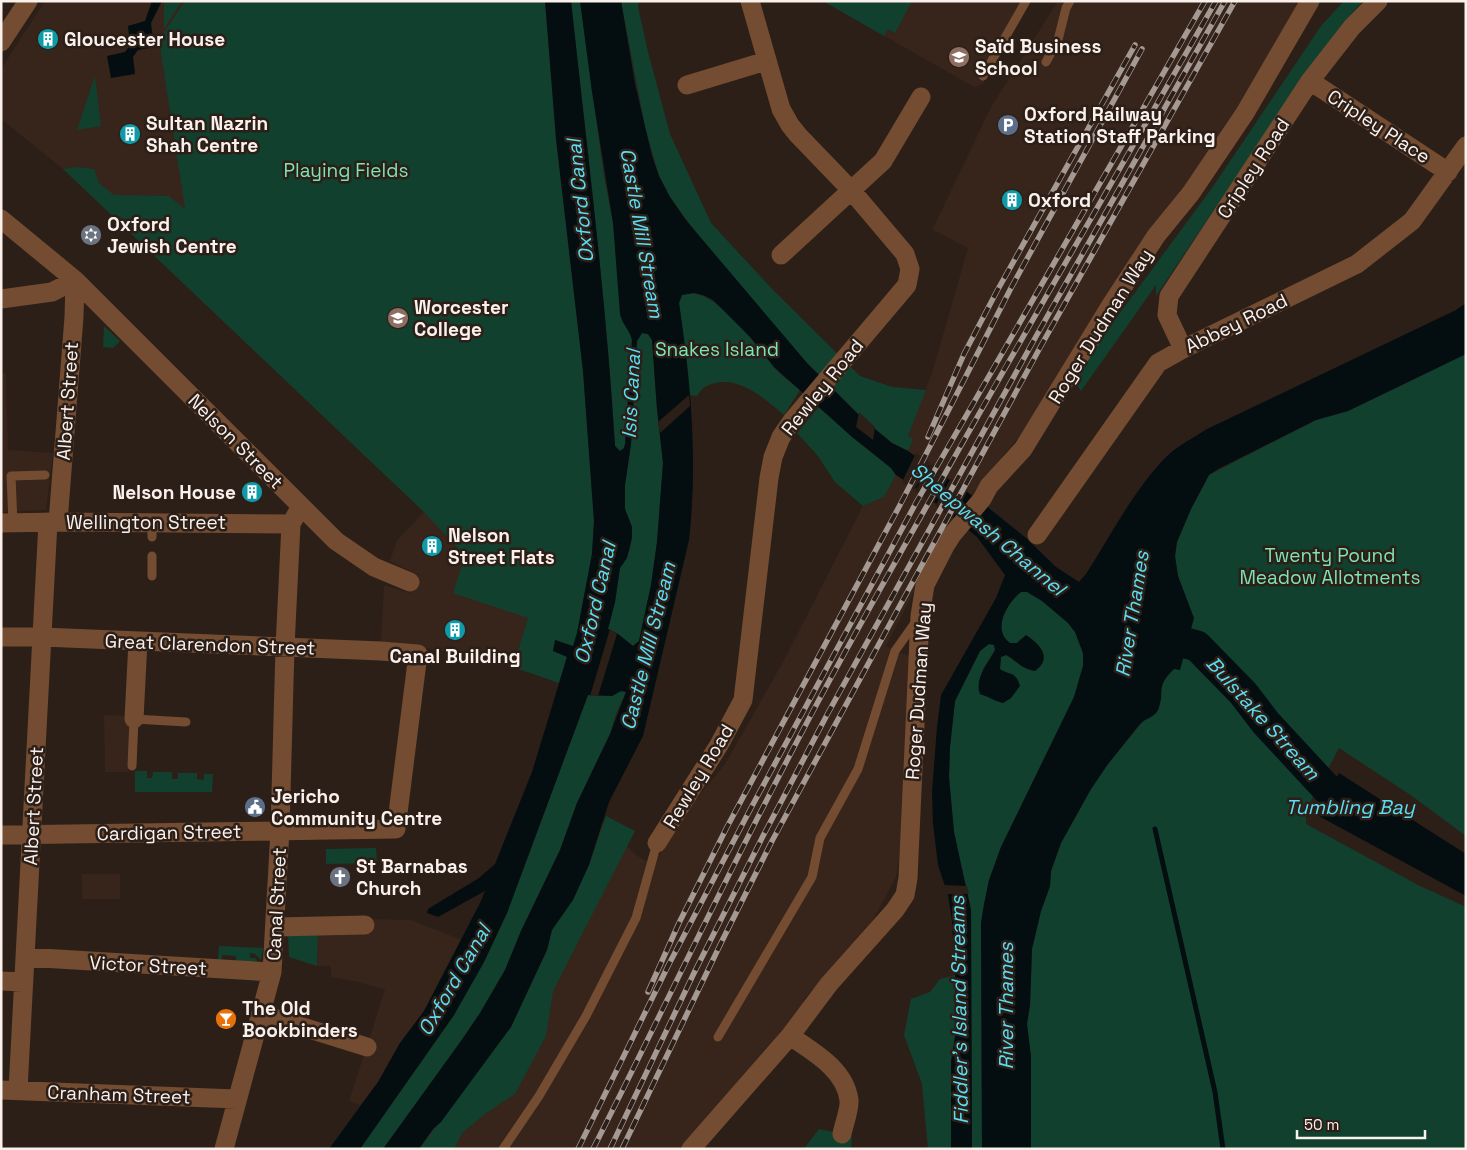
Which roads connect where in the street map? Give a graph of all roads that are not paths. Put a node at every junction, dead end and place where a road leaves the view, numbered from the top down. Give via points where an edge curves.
1 (28, 1) edge
2 (750, 1) edge
3 (1026, 1) edge
4 (1070, 1) edge
5 (1310, 1) edge
6 (1378, 1) edge
7 (1, 42) edge
8 (766, 61) junction
9 (1046, 62) dead end
10 (983, 76) dead end
11 (1310, 81) junction
12 (687, 85) dead end
13 (920, 97) dead end
14 (1466, 146) edge
15 (1448, 172) junction
16 (852, 190) junction
17 (1, 219) edge
18 (781, 255) dead end
19 (75, 280) junction
20 (1, 299) edge
21 (1183, 349) junction
22 (45, 475) dead end
23 (301, 506) junction
24 (53, 522) junction
25 (7, 523) edge
26 (291, 524) junction
27 (1037, 535) dead end
28 (152, 556) dead end
29 (152, 576) dead end
30 (410, 582) dead end
31 (920, 616) junction
32 (1, 637) edge
33 (42, 637) junction
34 (138, 641) junction
35 (285, 647) junction
36 (134, 719) junction
37 (186, 722) dead end
38 (132, 766) dead end
39 (396, 829) joint
40 (280, 830) junction
41 (31, 834) junction
42 (1, 835) edge
43 (657, 843) joint
44 (365, 925) dead end
45 (275, 927) junction
46 (25, 957) junction
47 (272, 972) junction
48 (1, 981) edge
49 (23, 982) junction
50 (261, 1014) junction
51 (790, 1036) junction
52 (718, 1037) dead end
53 (367, 1047) dead end
54 (10, 1090) edge
55 (237, 1100) junction
56 (842, 1134) dead end
57 (224, 1149) edge
58 (503, 1149) edge
59 (690, 1149) edge

1 - 7 street
2 - 8 street, Rewley Road
3 - 10 lane
4 - 9 lane via 1058,40
5 - 31 street, Roger Dudman Way via 1245,113 1190,194 1156,236 1023,449 989,486 952,535 926,585
6 - 11 street, Cripley Road via 1352,27
8 - 12 street
8 - 16 street, Rewley Road via 781,109 790,125
11 - 15 street, Cripley Place
11 - 21 street, Cripley Road via 1169,296 1167,315
13 - 16 street via 883,161
14 - 15 street, Abbey Road
15 - 21 street, Abbey Road via 1412,221 1357,264
16 - 18 street
16 - 43 street, Rewley Road via 905,254 910,269 906,285 781,437 773,457 764,517 743,700 719,745
17 - 19 street, Nelson Street
19 - 20 street via 52,292
19 - 23 street, Nelson Street
19 - 24 street, Albert Street
21 - 27 street, Abbey Road via 1158,363
22 - 25 lane via 11,476
23 - 26 street, Canal Street
23 - 30 street, Nelson Street via 351,552 374,568
24 - 25 street, Wellington Street
24 - 26 street, Wellington Street via 152,530
24 - 33 street, Albert Street
26 - 35 street, Canal Street
28 - 29 lane
31 - 51 street, Roger Dudman Way via 905,895 828,984
31 - 52 lane via 896,651 858,769 820,838 812,876
32 - 33 street, Great Clarendon Street
33 - 34 street, Great Clarendon Street
33 - 41 street, Albert Street
34 - 35 street, Great Clarendon Street
34 - 36 street
35 - 39 street, Great Clarendon Street via 418,654
35 - 40 street, Canal Street
36 - 37 lane
36 - 38 lane
39 - 40 street, Cardigan Street
40 - 41 street, Cardigan Street
40 - 45 street, Canal Street
41 - 42 street, Cardigan Street
41 - 46 street, Albert Street
43 - 58 lane via 636,918 586,1016
44 - 45 street
45 - 47 street, Canal Street
46 - 47 street, Victor Street
46 - 49 street, Albert Street
47 - 50 street, Canal Street
48 - 49 street
49 - 54 street, Albert Street
50 - 53 street
50 - 55 street, Canal Street
51 - 56 street via 821,1057 841,1078 849,1100
51 - 59 street, Roger Dudman Way
54 - 55 street, Cranham Street
55 - 57 street, Canal Street

